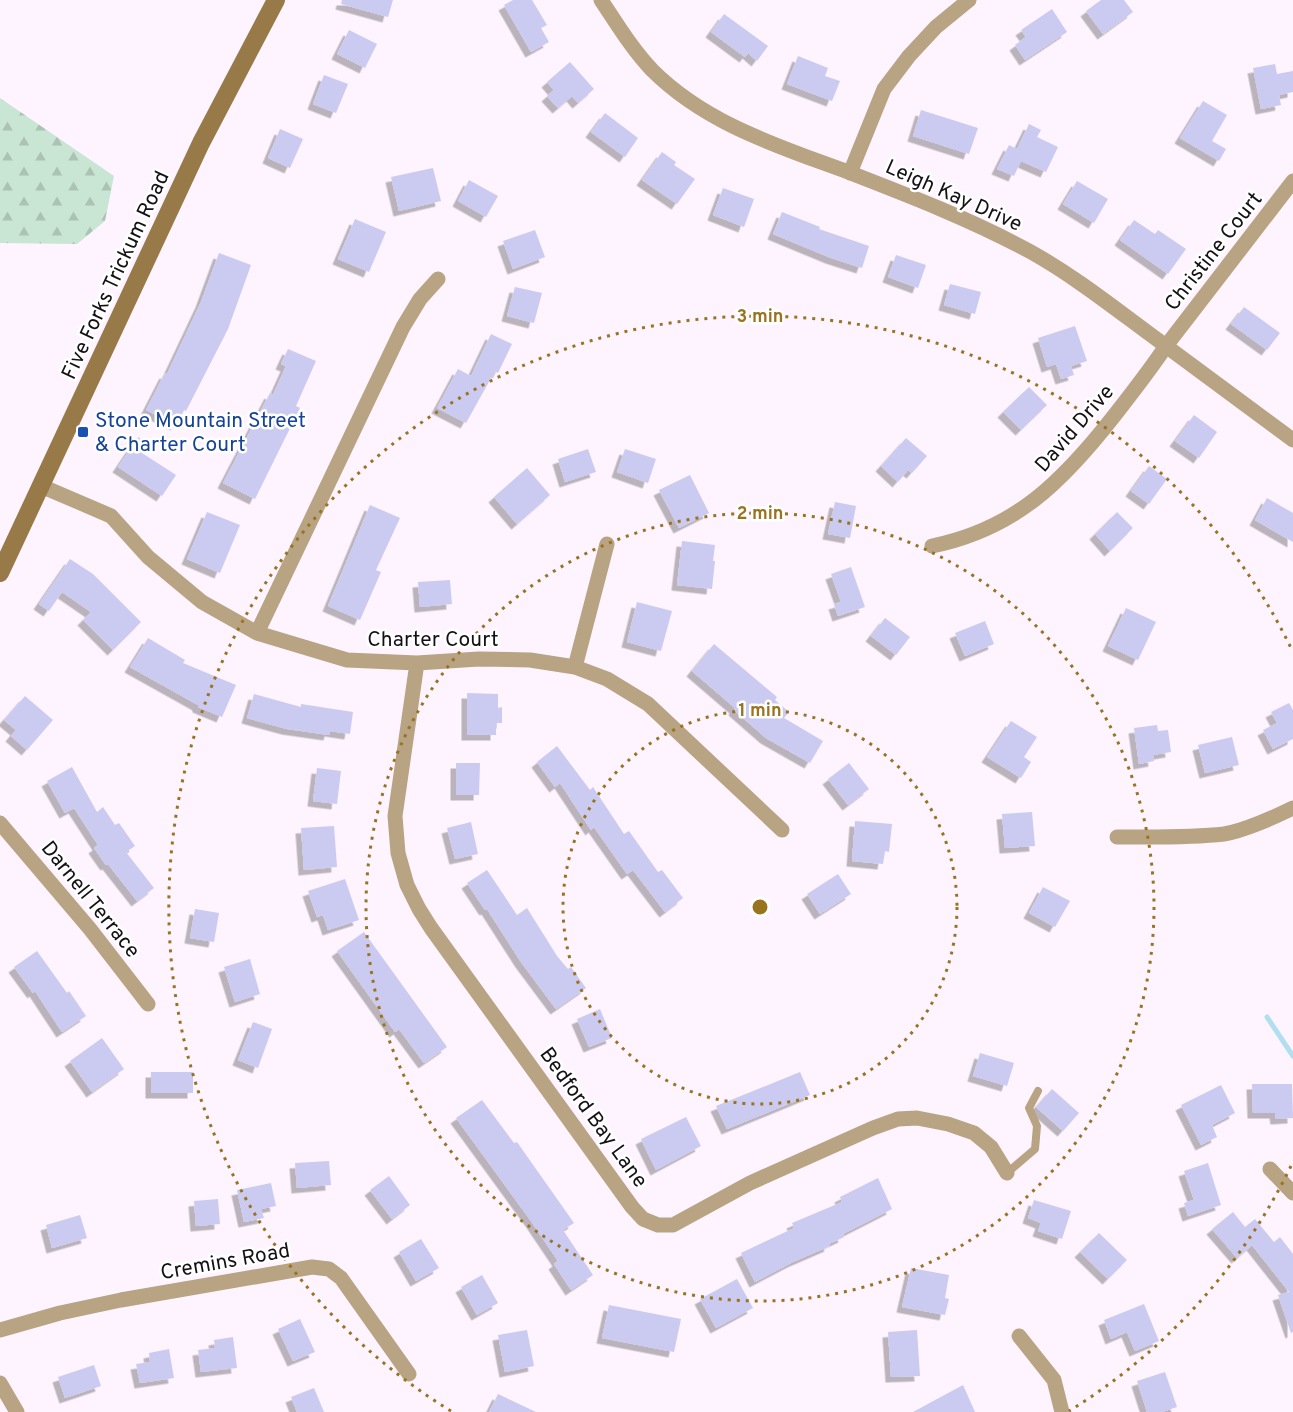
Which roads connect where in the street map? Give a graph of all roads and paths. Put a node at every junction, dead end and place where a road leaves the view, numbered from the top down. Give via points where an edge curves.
1 (276, 0) edge
2 (602, 0) edge
3 (969, 0) edge
4 (850, 173) junction
5 (1293, 181) edge
6 (438, 279) dead end
7 (1166, 346) junction
8 (1293, 440) edge
9 (41, 486) junction
10 (607, 544) dead end
11 (932, 546) dead end
12 (0, 573) edge
13 (257, 633) junction
14 (417, 663) junction
15 (575, 667) junction
16 (1293, 808) edge
17 (0, 823) edge
18 (782, 831) dead end
19 (1118, 837) dead end
20 (148, 1004) dead end
21 (1038, 1091) dead end
22 (1270, 1169) dead end
23 (1008, 1173) joint
24 (1293, 1193) edge
25 (0, 1330) edge
26 (1019, 1336) dead end
27 (409, 1374) dead end
28 (0, 1383) edge
29 (17, 1412) edge
30 (1062, 1412) edge

1 - 9 main road, Five Forks Trickum Road via 201,143
2 - 4 street, Leigh Kay Drive via 640,57 687,100 761,140
3 - 4 street via 936,27 884,89
4 - 7 street, Leigh Kay Drive via 944,210 1030,252 1076,280
5 - 7 street, Christine Court
6 - 13 street via 403,327
7 - 8 street, Leigh Kay Drive
7 - 11 street, David Drive via 1082,457 1037,499 977,534
9 - 12 main road, Five Forks Trickum Road
9 - 13 street, Charter Court via 111,516 148,557 202,602
10 - 15 street
13 - 14 street, Charter Court via 347,660
14 - 15 street, Charter Court via 530,660
14 - 23 street, Bedford Bay Lane via 395,816 407,885 431,928 643,1219 673,1226 750,1183 898,1119 948,1124 974,1134 991,1147
15 - 18 street, Charter Court via 607,679 648,704
16 - 19 street via 1226,834
17 - 20 street, Darnell Terrace
21 - 23 lane via 1029,1107 1037,1126 1035,1149
22 - 24 street
25 - 27 street, Cremins Road via 121,1300 312,1267 329,1269 341,1278
26 - 30 street via 1054,1380
28 - 29 street

